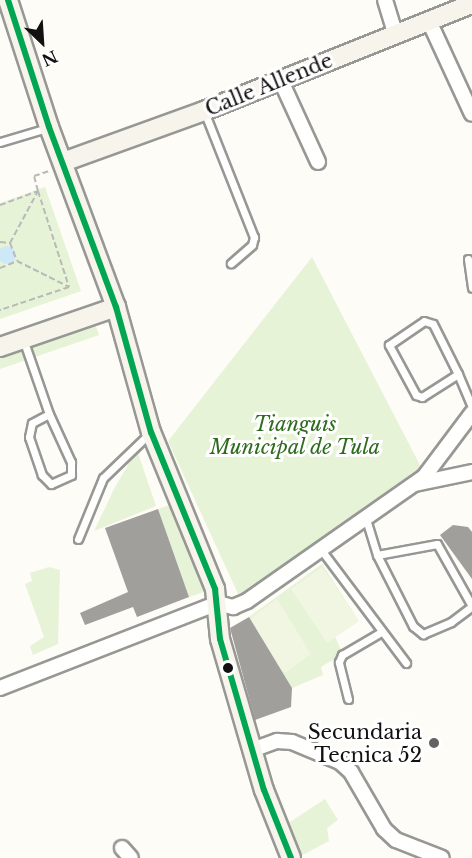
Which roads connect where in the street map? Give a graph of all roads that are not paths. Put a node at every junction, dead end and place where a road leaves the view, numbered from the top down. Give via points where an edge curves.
1 (8, 0) edge
2 (385, 0) edge
3 (472, 4) edge
4 (429, 21) junction
5 (395, 33) junction
6 (281, 81) junction
7 (204, 111) junction
8 (472, 114) edge
9 (49, 127) junction
10 (0, 142) edge
11 (63, 162) junction
12 (318, 162) dead end
13 (468, 259) dead end
14 (231, 263) dead end
15 (472, 288) edge
16 (116, 307) junction
17 (23, 339) junction
18 (0, 347) edge
19 (458, 374) junction
20 (472, 407) edge
21 (472, 413) edge
22 (48, 414) junction
23 (152, 432) junction
24 (472, 472) edge
25 (413, 484) junction
26 (366, 519) junction
27 (78, 539) dead end
28 (321, 551) junction
29 (377, 555) junction
30 (218, 603) junction
31 (381, 632) junction
32 (406, 663) dead end
33 (0, 688) edge
34 (348, 699) dead end
35 (252, 750) junction
36 (291, 858) edge
37 (442, 858) edge

1 - 9 main road
2 - 5 street
3 - 4 main road, Calle Allende
4 - 5 main road, Calle Allende
4 - 8 street
5 - 6 main road, Calle Allende
6 - 7 main road, Calle Allende
6 - 12 street
7 - 11 main road, Calle Allende
7 - 14 lane via 254,237 252,245
9 - 10 lane
9 - 11 main road
11 - 16 main road
13 - 15 lane
16 - 17 main road
16 - 23 main road
17 - 18 main road
17 - 22 lane
19 - 19 lane via 433,324 424,321 389,345 416,395 422,397
19 - 20 lane
21 - 25 street via 424,477
22 - 22 lane via 71,468 71,475 51,484 42,475 28,437 32,423
23 - 27 lane via 103,478
23 - 30 main road
24 - 25 street
25 - 26 street
26 - 28 street
26 - 29 lane
28 - 30 street via 247,601 233,607
28 - 31 lane
29 - 29 lane via 413,626 423,634 451,622 472,606 437,544
30 - 33 street
30 - 35 main road via 220,639
31 - 32 lane
31 - 34 lane via 342,655 339,662
35 - 36 main road via 274,820
35 - 37 street via 277,741 292,742 340,762 351,772 390,835

